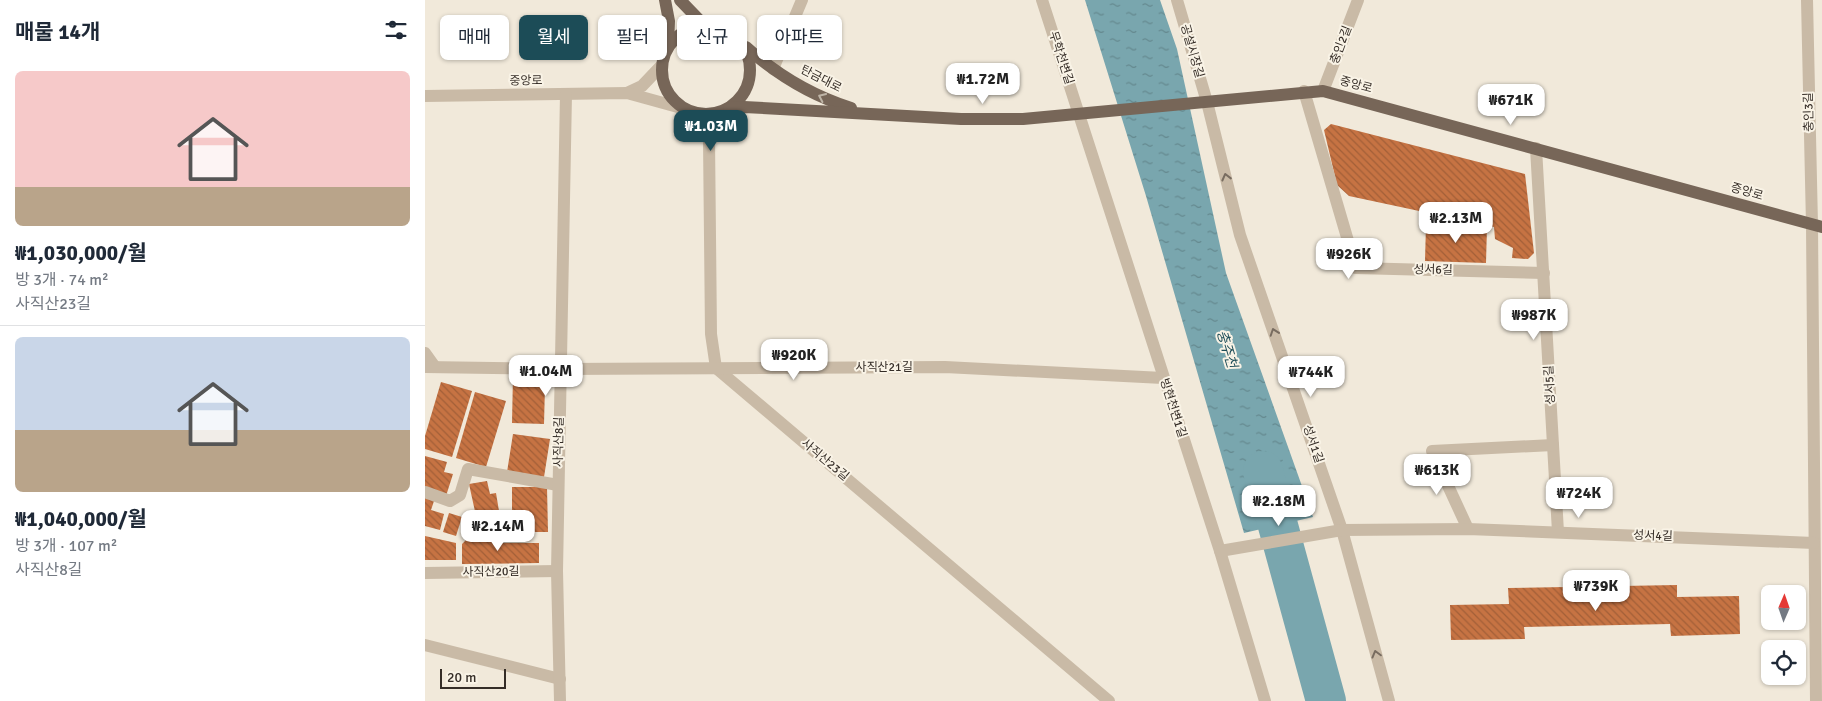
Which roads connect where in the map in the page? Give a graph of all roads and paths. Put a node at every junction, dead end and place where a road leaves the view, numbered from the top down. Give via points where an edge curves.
1 (665, 0) edge
2 (680, 0) edge
3 (803, 0) edge
4 (1042, 0) edge
5 (1177, 0) edge
6 (1358, 0) edge
7 (1807, 0) edge
8 (694, 15) edge
9 (677, 38) edge
10 (669, 46) junction
11 (747, 48) edge
12 (747, 58) edge
13 (662, 65) junction
14 (773, 69) junction
15 (1323, 91) junction
16 (1304, 92) junction
17 (627, 93) junction
18 (566, 94) junction
19 (425, 96) edge
20 (1207, 102) junction
21 (685, 109) junction
22 (726, 109) junction
23 (868, 113) junction
24 (700, 114) junction
25 (1081, 115) junction
26 (709, 139) junction
27 (1536, 148) junction
28 (1817, 226) edge
29 (1544, 273) junction
30 (425, 353) edge
31 (430, 367) edge
32 (716, 368) junction
33 (560, 369) junction
34 (1163, 378) junction
35 (1553, 446) junction
36 (558, 485) junction
37 (425, 492) edge
38 (1468, 529) junction
39 (1342, 530) junction
40 (1558, 532) junction
41 (1814, 543) junction
42 (1220, 551) junction
43 (557, 571) junction
44 (425, 573) edge
45 (425, 645) edge
46 (560, 679) junction
47 (560, 701) edge
48 (1109, 701) edge
49 (1265, 701) edge
50 (1389, 701) edge
51 (1816, 701) edge

1 - 10 main road
2 - 8 main road
3 - 14 street
4 - 25 street, 무학천변길
5 - 20 street, 공설시장길
6 - 15 street, 충인2길
7 - 28 street, 충인3길
9 - 10 main road
10 - 13 main road
11 - 14 main road, 탄금대로
12 - 22 main road via 747,86 740,98
13 - 17 street via 642,86
13 - 21 main road via 667,91
23 -> 14 main road, 탄금대로 via 835,103
15 - 16 main road, 중앙로
15 - 27 main road, 중앙로
16 - 20 main road, 중앙로
16 - 29 street, 성서6길 via 1356,268
17 - 18 street, 중앙로
17 - 21 street, 중앙로
18 - 19 street, 중앙로
18 - 33 street, 사직산8길
20 - 25 main road, 중앙로
39 -> 20 street, 성서1길 via 1240,235
21 - 24 main road
22 - 23 main road via 744,107
22 - 24 main road
22 - 26 street via 717,131
23 - 25 main road, 중앙로 via 1023,119
24 - 26 street
25 - 34 street, 빙현천변1길
26 - 32 street via 711,334
27 - 28 main road, 중앙로
27 - 29 street, 성서5길
28 - 41 street, 충인3길
29 - 35 street, 성서5길
30 - 31 street
31 - 33 street, 사직산21길
32 - 33 street, 사직산21길
32 - 34 street, 사직산21길 via 945,367
32 - 48 street, 사직산23길
33 - 36 street, 사직산8길
34 - 42 street, 빙현천변1길
35 - 38 street via 1432,452
35 - 40 street, 성서5길
36 - 37 street via 468,469 460,495 450,501
36 - 43 street, 사직산8길
38 - 39 street, 성서4길
38 - 40 street, 성서4길
39 - 42 street, 성서4길
50 -> 39 street, 성서1길
40 - 41 street, 성서4길
41 - 51 street, 충인3길
42 - 49 street, 빙현천변1길
43 - 44 street, 사직산20길
43 - 46 street, 사직산8길
45 - 46 street
46 - 47 street, 사직산8길

